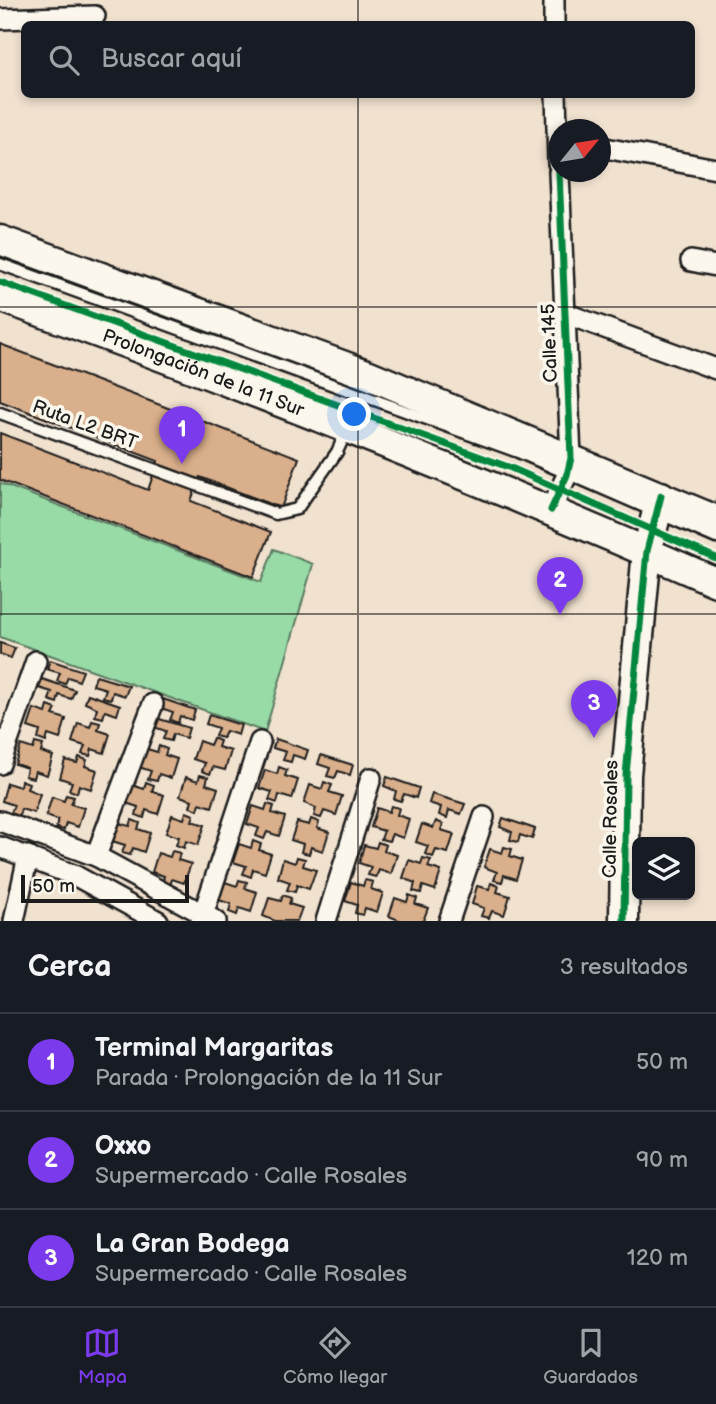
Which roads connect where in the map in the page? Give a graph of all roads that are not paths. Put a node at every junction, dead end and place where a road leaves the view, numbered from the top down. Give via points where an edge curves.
1 (554, 0) edge
2 (95, 16) dead end
3 (0, 19) edge
4 (554, 21) edge
5 (556, 98) edge
6 (557, 119) edge
7 (611, 149) edge
8 (716, 169) edge
9 (559, 182) edge
10 (0, 240) edge
11 (691, 261) dead end
12 (0, 264) edge
13 (716, 266) edge
14 (0, 297) edge
15 (564, 313) junction
16 (716, 369) edge
17 (363, 395) junction
18 (0, 413) edge
19 (348, 425) junction
20 (569, 467) junction
21 (659, 503) junction
22 (553, 505) junction
23 (716, 520) edge
24 (716, 538) edge
25 (648, 545) junction
26 (716, 568) edge
27 (716, 582) edge
28 (36, 662) dead end
29 (153, 704) dead end
30 (260, 742) dead end
31 (0, 764) edge
32 (372, 778) dead end
33 (484, 817) dead end
34 (0, 821) edge
35 (0, 847) edge
36 (28, 856) junction
37 (96, 856) junction
38 (138, 915) edge
39 (206, 919) edge
40 (14, 921) edge
41 (158, 921) edge
42 (326, 921) edge
43 (449, 921) edge
44 (624, 921) edge

1 - 4 street
2 - 3 street
5 - 6 street
7 - 8 street
9 - 15 street, Calle 145
10 - 20 main road via 369,375
11 - 13 street
12 - 17 lane
14 - 19 main road, Prolongación de la 11 Sur
15 - 16 street
15 - 20 street, Calle 145
17 - 19 lane, Ruta L2 BRT
17 - 20 lane
18 - 19 lane, Ruta L2 BRT via 276,514 297,509 337,452
19 - 22 main road, Prolongación de la 11 Sur
20 - 21 main road
20 - 22 street
21 - 23 main road
21 - 24 lane
21 - 25 main road, Calle Rosales
22 - 25 main road, Prolongación de la 11 Sur
25 - 26 lane
25 - 27 main road, Prolongación de la 11 Sur
25 - 44 main road, Calle Rosales via 626,775
28 - 31 street
29 - 37 street
30 - 39 street
32 - 42 street
33 - 43 street
34 - 37 street
35 - 36 street
36 - 38 street via 76,876
36 - 40 street
37 - 39 street
38 - 41 street

